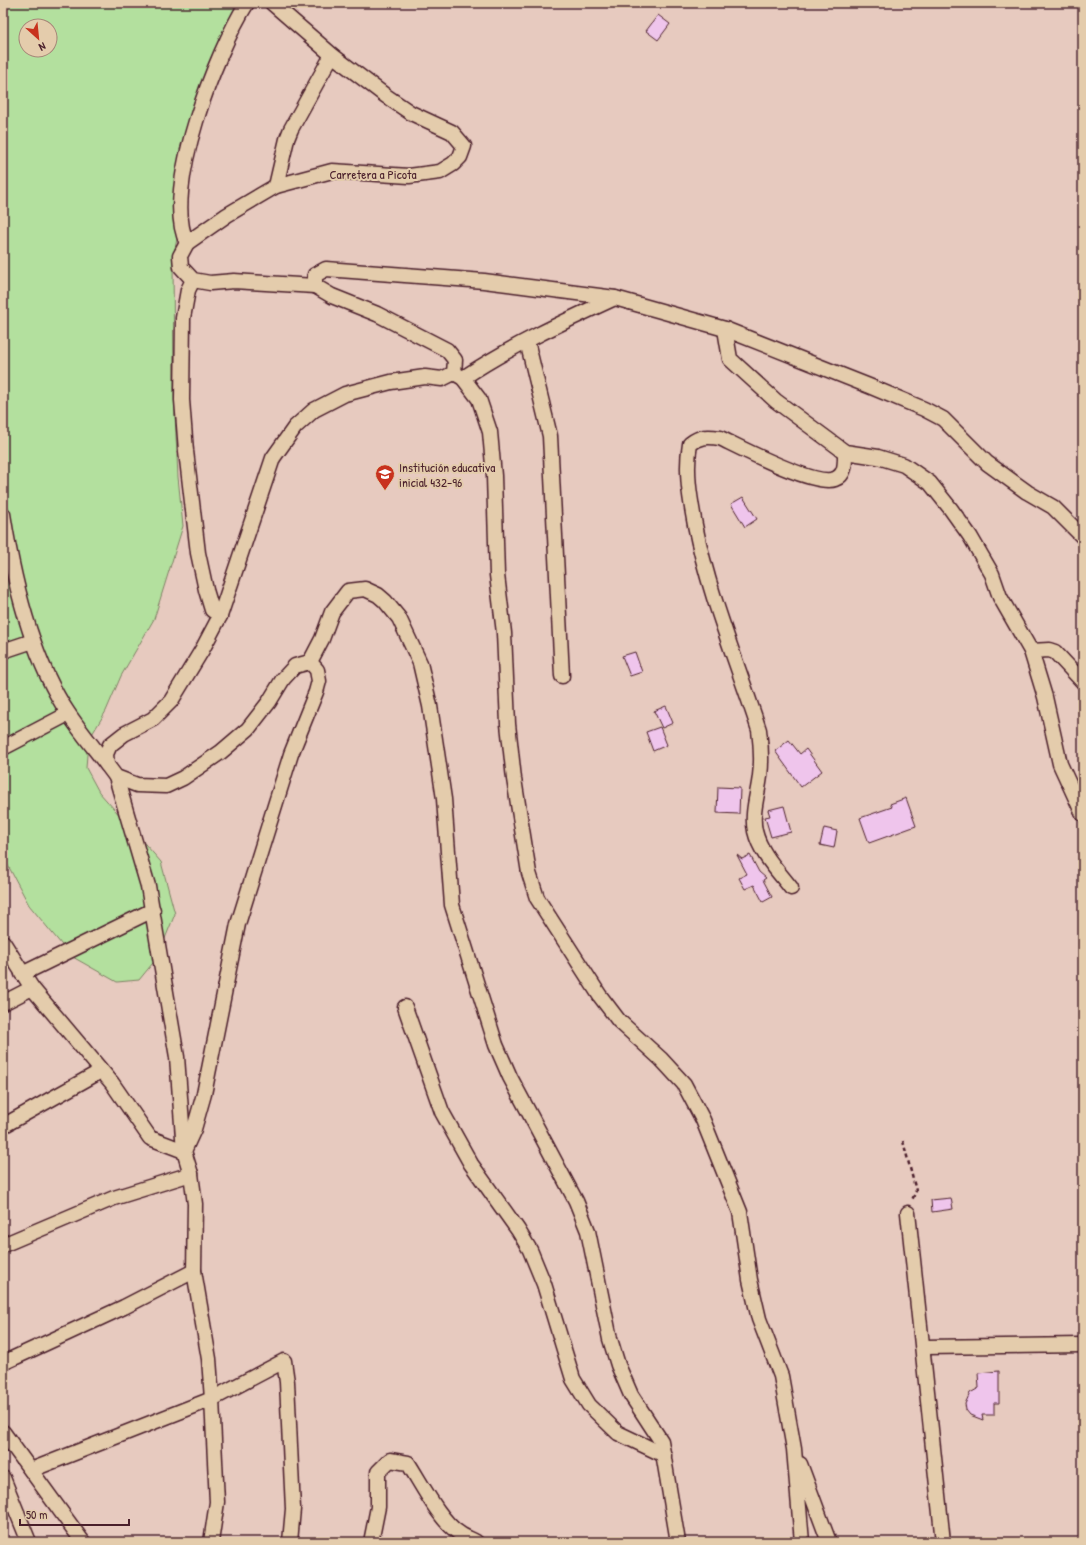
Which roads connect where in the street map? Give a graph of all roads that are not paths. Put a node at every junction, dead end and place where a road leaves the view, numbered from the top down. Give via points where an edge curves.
1 (247, 3) edge
2 (272, 3) edge
3 (332, 55) junction
4 (276, 186) junction
5 (187, 243) junction
6 (193, 280) junction
7 (315, 286) junction
8 (615, 298) junction
9 (725, 329) junction
10 (527, 341) junction
11 (459, 375) junction
12 (845, 452) junction
13 (3, 514) edge
14 (1083, 537) edge
15 (220, 616) junction
16 (34, 641) junction
17 (3, 651) edge
18 (1031, 651) junction
19 (310, 662) junction
20 (562, 676) dead end
21 (1083, 682) edge
22 (68, 714) junction
23 (3, 748) edge
24 (107, 765) junction
25 (116, 777) junction
26 (1083, 814) edge
27 (790, 888) dead end
28 (152, 910) junction
29 (3, 942) edge
30 (22, 974) junction
31 (32, 988) junction
32 (3, 1003) edge
33 (405, 1007) dead end
34 (101, 1071) junction
35 (3, 1126) edge
36 (184, 1151) junction
37 (191, 1174) junction
38 (908, 1213) road end
39 (3, 1245) edge
40 (194, 1271) junction
41 (1083, 1345) edge
42 (924, 1347) junction
43 (3, 1363) edge
44 (212, 1399) junction
45 (3, 1432) edge
46 (794, 1449) junction
47 (664, 1455) junction
48 (31, 1470) junction
49 (3, 1478) edge
50 (29, 1542) edge
51 (83, 1542) edge
52 (211, 1542) edge
53 (290, 1542) edge
54 (371, 1542) edge
55 (476, 1542) edge
56 (678, 1542) edge
57 (802, 1542) edge
58 (829, 1542) edge
59 (943, 1542) edge

1 - 5 street via 204,94 190,143 181,185 182,231
2 - 3 street, Carretera a Picota
3 - 4 street via 287,139
3 - 4 street, Carretera a Picota via 411,113 452,132 464,146 460,157 440,172 409,176 332,171
4 - 5 street, Carretera a Picota via 226,215
5 - 6 street via 180,256 181,267
6 - 7 street via 210,283
6 - 15 street via 188,290 183,318 182,400 186,450 198,553 212,610
7 - 8 street via 315,275 332,269 484,280
7 - 11 street via 447,350 455,360
8 - 9 street
8 - 10 street
9 - 12 street via 730,359 776,401
9 - 14 street via 876,389 943,419 987,463 1053,508
10 - 11 street
10 - 20 street via 550,436
11 - 15 street via 442,379 425,377 391,382 345,394 314,410 295,427 273,458
11 - 46 street via 479,399 490,432 508,724 529,873 537,898 600,996 619,1021 661,1058 684,1084 703,1120 740,1212 753,1293 759,1319 781,1376
12 - 18 street via 878,457 904,465 930,483 970,536 992,574 1000,597
12 - 27 street via 842,474 825,481 783,468 720,438 698,438 690,444 688,453 688,490 706,572 759,730 760,774 754,814 755,831 761,848
13 - 16 street via 13,569
15 - 24 street via 170,701 153,720 124,734 110,745 106,754
16 - 17 street
16 - 22 street via 43,666
18 - 21 street via 1055,652
18 - 26 street via 1045,696 1060,764
19 - 25 street via 295,666 248,729 222,752 183,778 166,786 136,785
19 - 36 street via 317,670 319,681 291,754 238,924 204,1094 194,1129
19 - 47 street via 336,606 348,591 365,589 386,601 399,618 420,663 430,706 442,784 452,905 486,1017 510,1077 576,1201 588,1231 610,1339 618,1365 631,1395 661,1440
22 - 23 street
22 - 24 street
24 - 25 street
25 - 28 street via 146,878
28 - 30 street
28 - 36 street via 177,1057
29 - 30 street
30 - 31 street
31 - 32 street
31 - 34 street
33 - 47 street via 442,1112 471,1164 530,1250 544,1284 573,1379 589,1405 618,1434
34 - 35 street
34 - 36 street via 112,1082 150,1138
36 - 37 street
37 - 39 street via 114,1198
37 - 40 street via 195,1204
38 - 42 street
40 - 43 street via 124,1307
40 - 44 street via 209,1359
41 - 42 street
42 - 59 street
44 - 48 street
44 - 52 street via 217,1502
44 - 53 street via 284,1361 293,1509
45 - 48 street
46 - 57 street
46 - 58 street
47 - 56 street
48 - 51 street
49 - 50 street
54 - 55 street via 378,1507 378,1472 390,1460 408,1463 448,1523 458,1533

